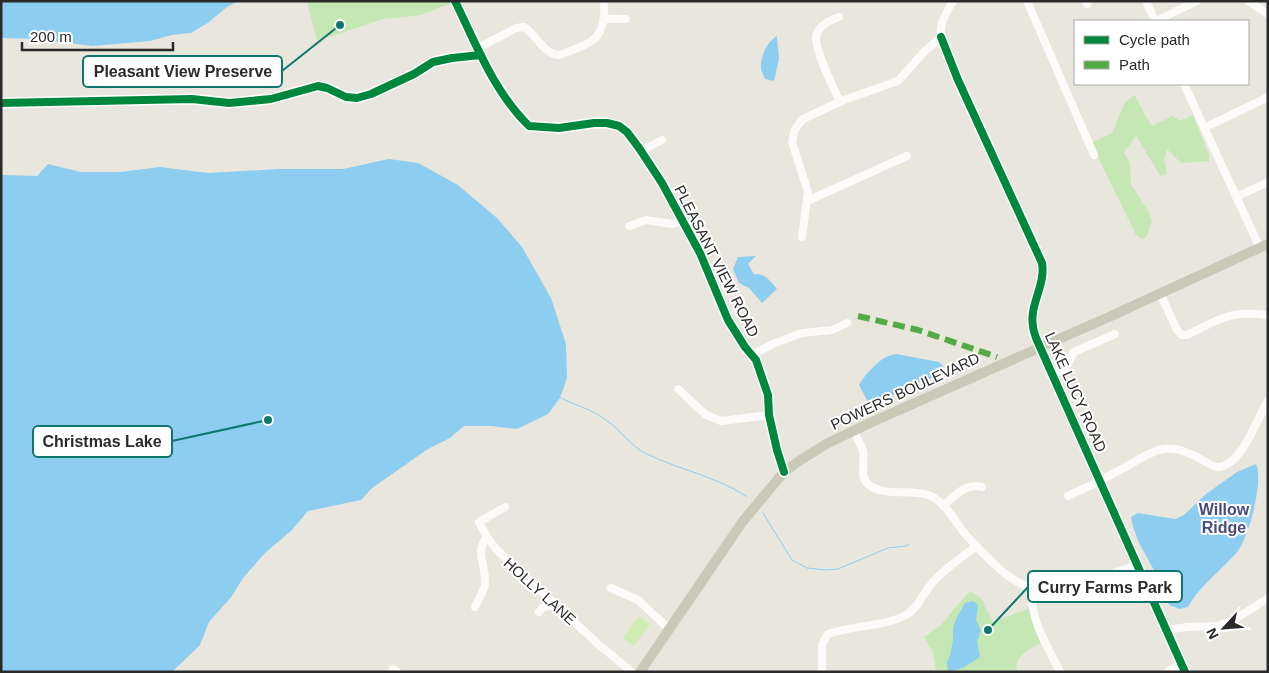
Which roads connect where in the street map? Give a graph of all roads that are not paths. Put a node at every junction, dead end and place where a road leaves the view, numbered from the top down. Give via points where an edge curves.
1 (456, 1) edge
2 (604, 1) edge
3 (953, 1) edge
4 (1027, 1) edge
5 (1146, 1) edge
6 (1197, 1) edge
7 (1251, 2) edge
8 (1268, 14) edge
9 (839, 18) dead end
10 (605, 19) junction
11 (626, 19) dead end
12 (1156, 20) edge
13 (1158, 20) edge
14 (941, 37) junction
15 (480, 52) junction
16 (1184, 85) edge
17 (1268, 97) edge
18 (840, 102) junction
19 (1, 103) edge
20 (1204, 128) junction
21 (662, 140) dead end
22 (642, 151) junction
23 (1094, 155) dead end
24 (907, 156) dead end
25 (1268, 182) edge
26 (1236, 197) junction
27 (808, 202) junction
28 (683, 221) junction
29 (629, 226) dead end
30 (802, 237) dead end
31 (1264, 246) edge
32 (1160, 294) junction
33 (1268, 315) edge
34 (847, 323) dead end
35 (1115, 334) dead end
36 (1041, 346) junction
37 (751, 355) junction
38 (1053, 374) junction
39 (678, 389) dead end
40 (1268, 401) edge
41 (769, 415) junction
42 (852, 431) junction
43 (784, 472) junction
44 (1100, 481) junction
45 (982, 487) dead end
46 (1068, 496) dead end
47 (943, 506) junction
48 (505, 507) dead end
49 (487, 537) junction
50 (976, 546) junction
51 (1137, 565) junction
52 (1033, 587) junction
53 (611, 588) dead end
54 (1268, 598) edge
55 (556, 605) junction
56 (475, 607) dead end
57 (538, 612) dead end
58 (669, 629) junction
59 (1167, 630) junction
60 (816, 634) dead end
61 (826, 638) junction
62 (1183, 668) edge
63 (1168, 671) edge
64 (632, 672) edge
65 (640, 672) edge
66 (822, 672) edge
67 (1060, 672) edge

1 - 15 street, PLEASANT VIEW ROAD
2 - 10 street
3 - 14 street via 942,19
4 - 23 street
5 - 12 street
6 - 13 street
7 - 8 street
9 - 18 street via 820,28 816,43
10 - 11 street
10 - 15 street via 604,27 596,38 560,55 547,51 524,27 516,28
14 - 18 street via 898,81
14 - 36 street, LAKE LUCY ROAD via 1042,263 1044,272 1033,318
15 - 19 street via 433,62 414,74 357,98 318,86 271,99 229,103 192,99
15 - 22 street, PLEASANT VIEW ROAD via 510,106 529,126 559,128 608,123 627,132
16 - 20 street
17 - 20 street
18 - 27 street via 803,119 795,129 792,142 808,192
20 - 26 street
21 - 22 street
22 - 28 street, PLEASANT VIEW ROAD
24 - 27 street
25 - 26 street
26 - 31 street
27 - 30 street
28 - 29 street via 672,224 646,220
28 - 37 street, PLEASANT VIEW ROAD via 728,320
31 - 32 main road, POWERS BOULEVARD
32 - 33 street via 1182,335 1235,314 1253,312
32 - 36 main road, POWERS BOULEVARD
34 - 37 street via 832,330 802,333
35 - 38 street via 1074,352 1065,369
36 - 38 street, LAKE LUCY ROAD
36 - 42 main road, POWERS BOULEVARD
37 - 41 street, PLEASANT VIEW ROAD via 762,375
38 - 44 street, LAKE LUCY ROAD
39 - 41 street via 706,415 722,421
40 - 44 street via 1241,451 1220,467 1184,450 1164,449 1150,453
41 - 43 street, PLEASANT VIEW ROAD
42 - 43 main road, POWERS BOULEVARD
42 - 47 street via 863,450 864,476 868,485 895,492 930,495
43 - 58 main road, POWERS BOULEVARD via 743,521
44 - 46 street
44 - 51 street, LAKE LUCY ROAD
45 - 47 street via 972,485 965,488
47 - 50 street
48 - 49 street via 480,522
49 - 55 street, HOLLY LANE via 504,558
49 - 56 street via 480,551 485,585
50 - 52 street via 1011,577
50 - 61 street via 934,580 908,614 896,620 838,630
51 - 52 street via 1084,582
51 - 59 street, LAKE LUCY ROAD
52 - 67 street via 1033,612
53 - 58 street via 638,600
54 - 59 street via 1234,620 1217,626
55 - 57 street via 543,606
55 - 64 street, HOLLY LANE
58 - 65 main road, POWERS BOULEVARD
59 - 62 street, LAKE LUCY ROAD
60 - 61 street
61 - 66 street via 822,645
62 - 63 street

